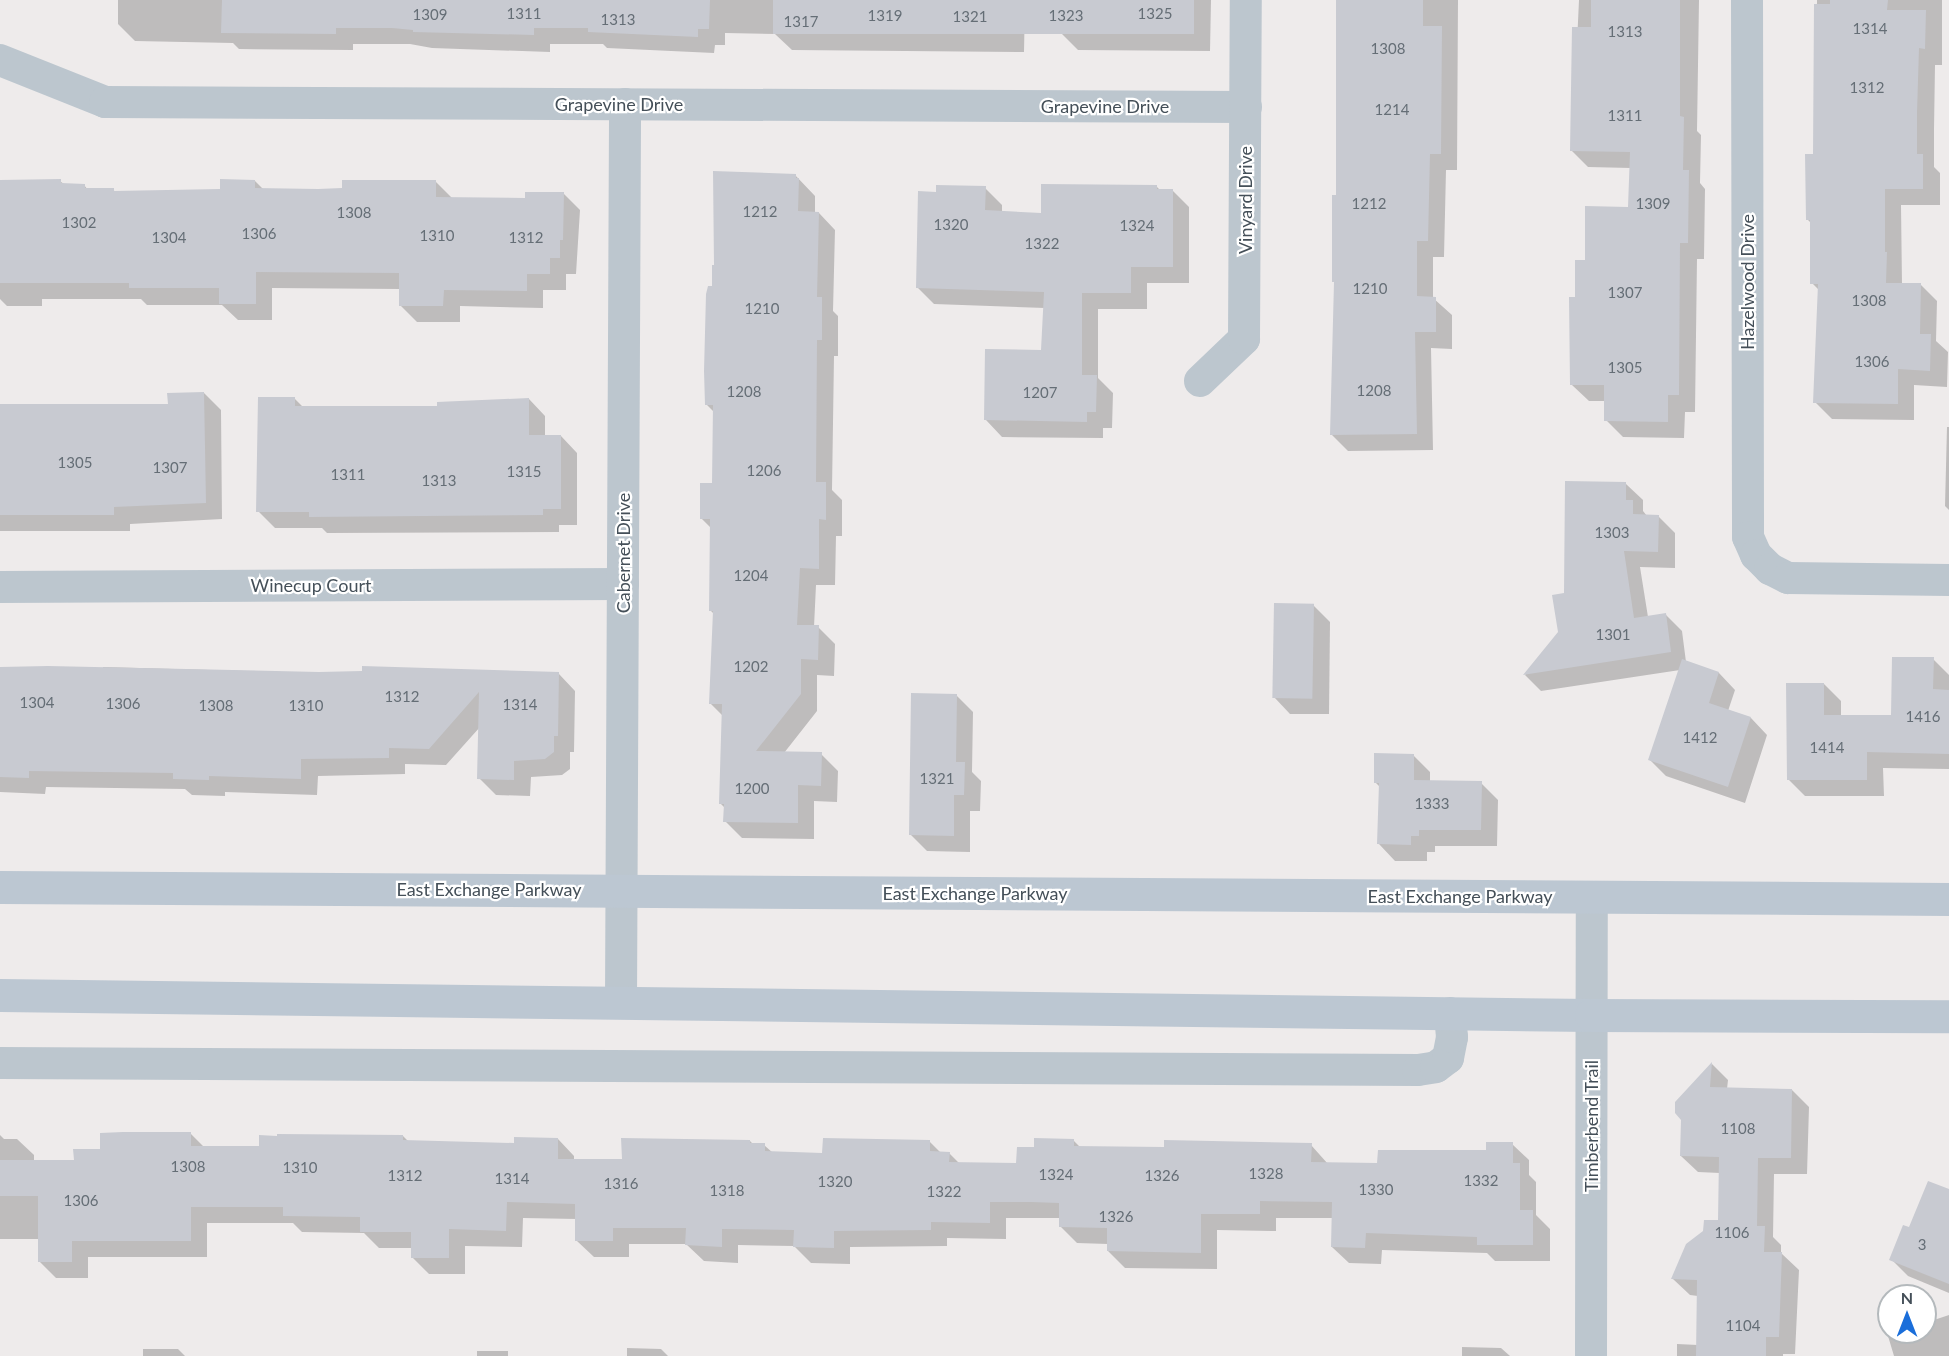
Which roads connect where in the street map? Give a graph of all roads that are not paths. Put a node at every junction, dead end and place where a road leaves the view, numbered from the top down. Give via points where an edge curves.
1 (1246, 0) edge
2 (1747, 0) edge
3 (0, 60) edge
4 (625, 104) junction
5 (1246, 107) junction
6 (1200, 381) dead end
7 (1949, 580) edge
8 (623, 584) junction
9 (0, 587) edge
10 (0, 887) edge
11 (622, 890) junction
12 (1592, 897) junction
13 (1949, 899) edge
14 (0, 995) edge
15 (621, 1002) junction
16 (1450, 1013) junction
17 (1592, 1015) junction
18 (1949, 1016) edge
19 (0, 1063) edge
20 (1591, 1356) edge

1 - 5 street, Vinyard Drive
2 - 7 street, Hazelwood Drive via 1748,537 1770,569 1798,579
3 - 4 street, Grapevine Drive via 105,102
4 - 5 street, Grapevine Drive
4 - 8 street, Cabernet Drive
5 - 6 street, Vinyard Drive via 1244,339
8 - 9 street, Winecup Court
8 - 11 street, Cabernet Drive
10 - 11 main road, East Exchange Parkway
11 - 12 main road, East Exchange Parkway
11 - 15 street, Cabernet Drive
12 - 13 main road, East Exchange Parkway
12 - 17 street, Timberbend Trail
14 - 15 main road
15 - 16 main road
16 - 17 main road
16 - 19 street via 1452,1037 1448,1058 1436,1067 1418,1070
17 - 18 main road
17 - 20 street, Timberbend Trail

